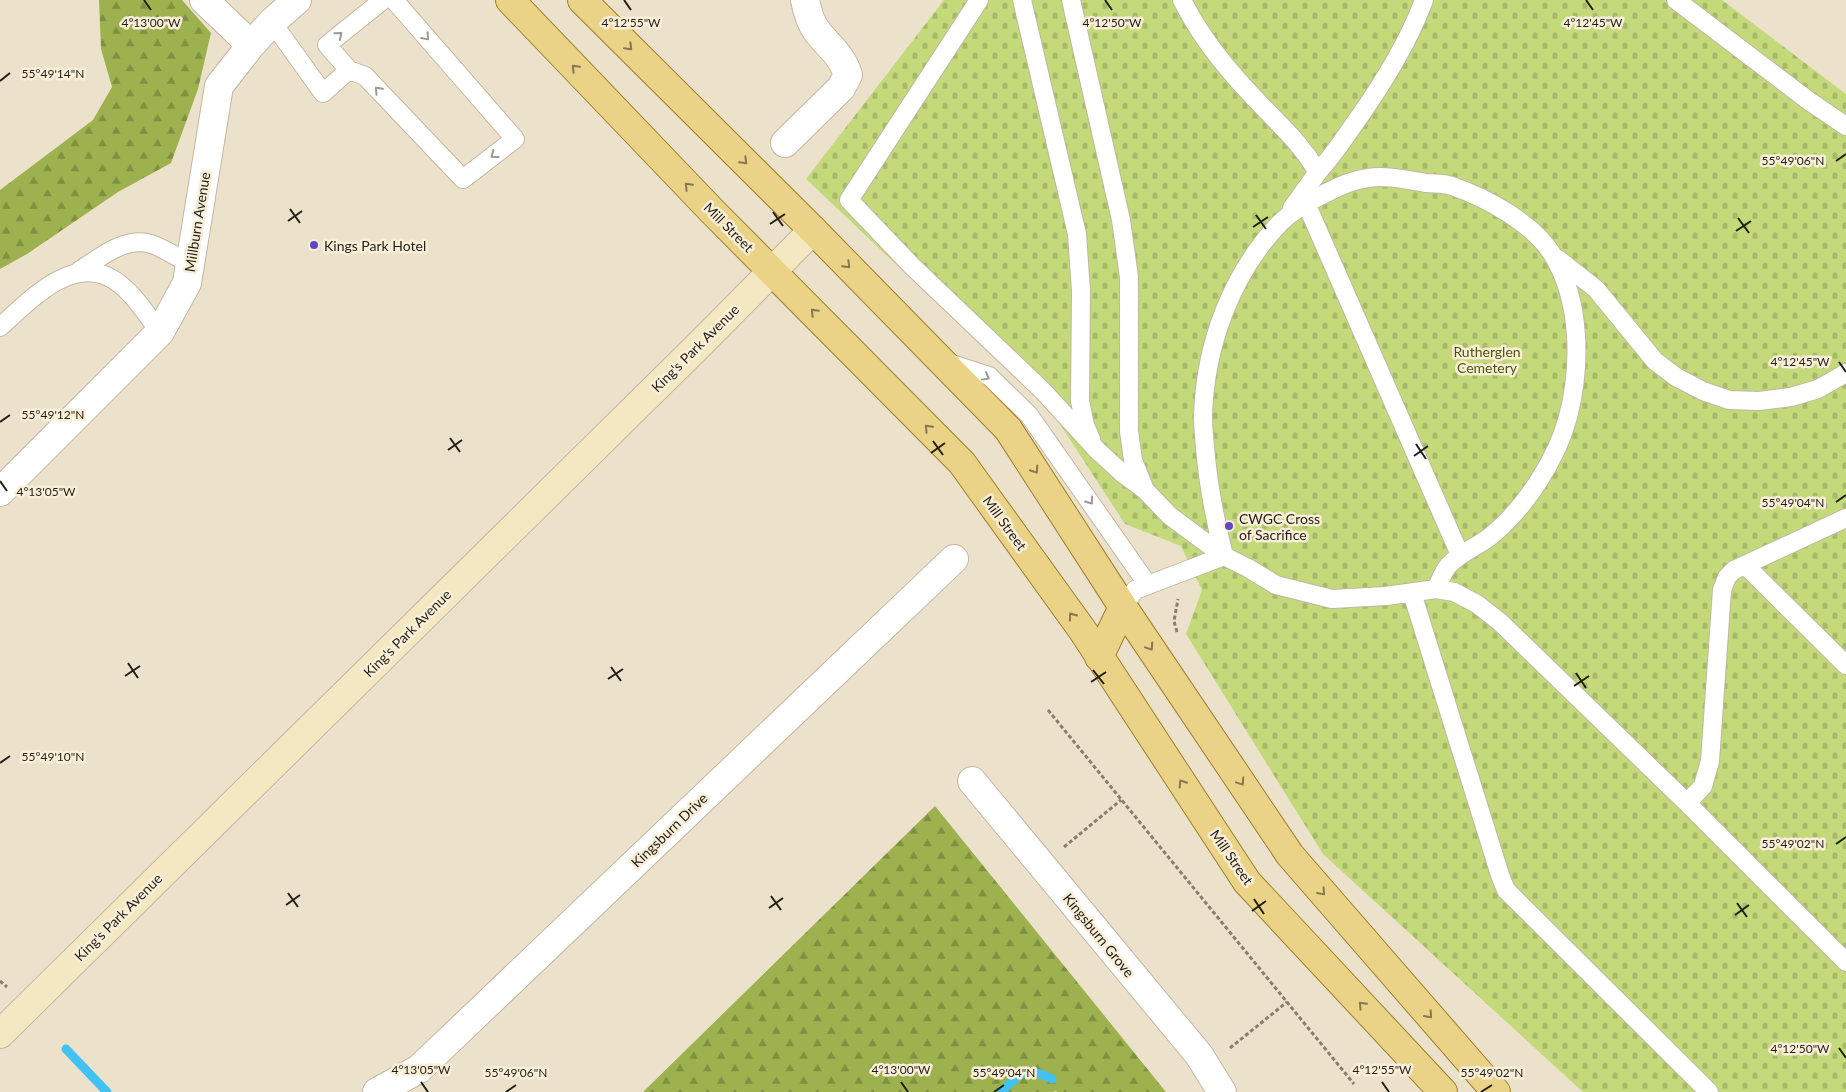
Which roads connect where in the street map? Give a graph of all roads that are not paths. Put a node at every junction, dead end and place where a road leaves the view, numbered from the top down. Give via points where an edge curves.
1 (204, 0) edge
2 (297, 0) edge
3 (382, 0) edge
4 (394, 0) edge
5 (510, 0) edge
6 (582, 0) edge
7 (805, 0) edge
8 (979, 0) edge
9 (1022, 0) edge
10 (1071, 0) edge
11 (1182, 0) edge
12 (1424, 0) edge
13 (1676, 0) edge
14 (272, 22) junction
15 (251, 45) junction
16 (348, 70) junction
17 (1846, 126) edge
18 (785, 143) dead end
19 (1318, 172) junction
20 (1306, 203) junction
21 (1281, 222) junction
22 (812, 230) junction
23 (1554, 256) junction
24 (190, 264) junction
25 (772, 270) junction
26 (79, 272) junction
27 (0, 327) edge
28 (160, 332) junction
29 (941, 360) junction
30 (1846, 374) edge
31 (1105, 457) junction
32 (1145, 490) junction
33 (0, 492) edge
34 (1846, 518) edge
35 (1460, 555) junction
36 (1224, 556) junction
37 (954, 559) dead end
38 (1745, 565) junction
39 (1148, 585) junction
40 (1436, 589) junction
41 (1412, 593) junction
42 (1123, 607) junction
43 (1099, 657) junction
44 (1846, 664) edge
45 (972, 781) dead end
46 (1687, 803) junction
47 (1846, 962) edge
48 (0, 1034) edge
49 (377, 1092) edge
50 (1222, 1092) edge
51 (1443, 1092) edge
52 (1496, 1092) edge
53 (1709, 1092) edge

1 - 15 street
2 - 14 street, Millburn Avenue
16 -> 3 lane via 327,45
4 -> 16 lane via 515,140 462,179 365,76
25 -> 5 main road, Mill Street
6 -> 22 main road
7 - 18 street via 816,29 844,62 848,75 841,88
8 - 31 lane via 849,200 912,266 1043,391
9 - 31 lane via 1077,234 1081,291 1080,402 1085,425
10 - 32 lane via 1121,220 1129,277 1129,431 1133,460
11 - 19 lane via 1220,60 1306,151
12 - 19 lane via 1383,84
13 - 17 lane
14 - 15 street, Millburn Avenue
14 - 16 lane via 323,93
15 - 24 street, Millburn Avenue via 219,86
19 - 21 lane
20 - 21 lane
20 - 23 lane via 1339,186 1369,178 1399,178 1450,185 1499,207 1539,238
20 - 35 lane
21 - 36 lane via 1240,280 1217,331 1209,362 1203,418 1208,482
22 - 25 main road, King's Park Avenue
22 -> 29 main road
23 - 30 lane via 1596,289 1655,361 1703,391 1730,400 1759,401 1818,389
23 - 35 lane via 1571,302 1576,346 1576,370 1568,417 1549,463 1522,503 1491,536
24 - 26 lane via 151,244 138,243 123,245
24 - 28 street, Millburn Avenue via 187,283
43 -> 25 main road, Mill Street via 962,463
25 - 48 main road, King's Park Avenue
26 - 27 lane via 53,283
26 - 28 lane via 96,272 114,280 132,296
28 - 33 street, Millburn Avenue
29 -> 39 lane via 988,376 1029,415
29 -> 42 main road via 1008,429
31 - 32 lane
32 - 36 lane via 1170,516
34 - 38 lane
35 - 40 lane via 1447,567
36 - 39 lane
36 - 41 lane via 1276,585 1332,600
37 - 49 street, Kingsburn Drive via 419,1069
38 - 44 lane
38 - 46 lane via 1727,577 1722,590 1710,761 1703,786
39 - 42 lane via 1135,590
40 - 41 lane
40 - 46 lane via 1454,592 1477,604 1500,622
41 - 53 lane via 1506,890
42 - 43 main road
42 -> 52 main road via 1290,855
51 -> 43 main road, Mill Street via 1248,882
45 - 50 street, Kingsburn Grove via 1198,1056
46 - 47 lane

